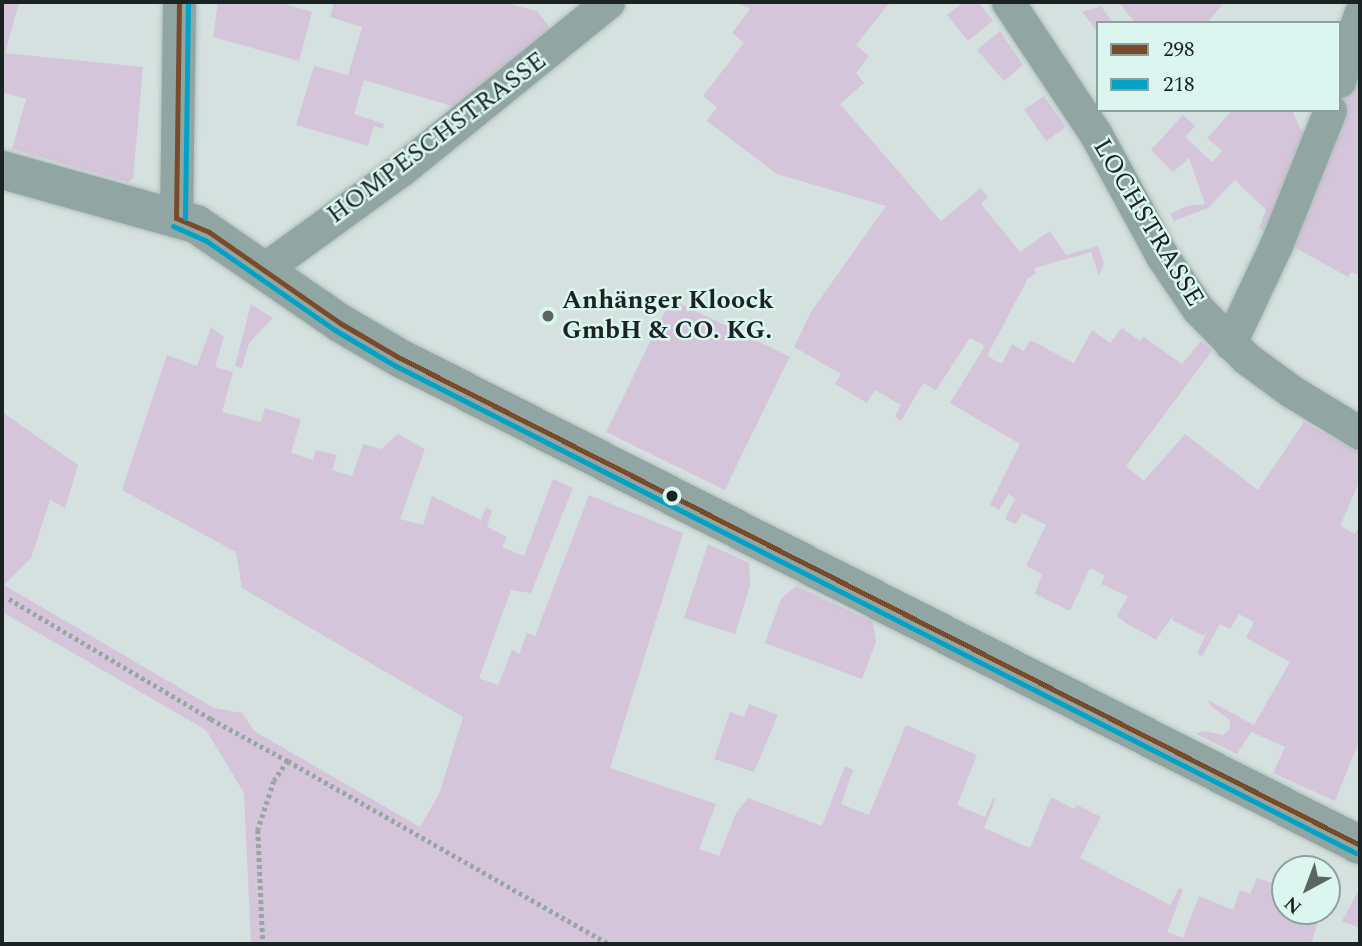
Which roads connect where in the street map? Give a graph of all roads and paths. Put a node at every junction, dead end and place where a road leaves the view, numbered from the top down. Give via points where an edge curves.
1 (179, 2) edge
2 (608, 2) edge
3 (1008, 2) edge
4 (1360, 15) edge
5 (1341, 74) edge
6 (1329, 112) edge
7 (2, 170) edge
8 (176, 218) junction
9 (263, 270) junction
10 (1230, 343) junction
11 (1360, 433) edge
12 (9, 599) dead end
13 (288, 761) junction
14 (1360, 845) edge
15 (263, 944) edge
16 (609, 944) edge

1 - 8 street
2 - 9 street, HOMPESCHSTRASSE via 402,169
3 - 10 street, LOCHSTRASSE via 1095,133 1184,292
4 - 5 street
6 - 10 street via 1276,245
7 - 8 street
8 - 9 street via 209,232
9 - 14 street via 398,357
10 - 11 street, LOCHSTRASSE via 1291,391
12 - 13 path
13 - 15 path via 274,781 258,830
13 - 16 path

